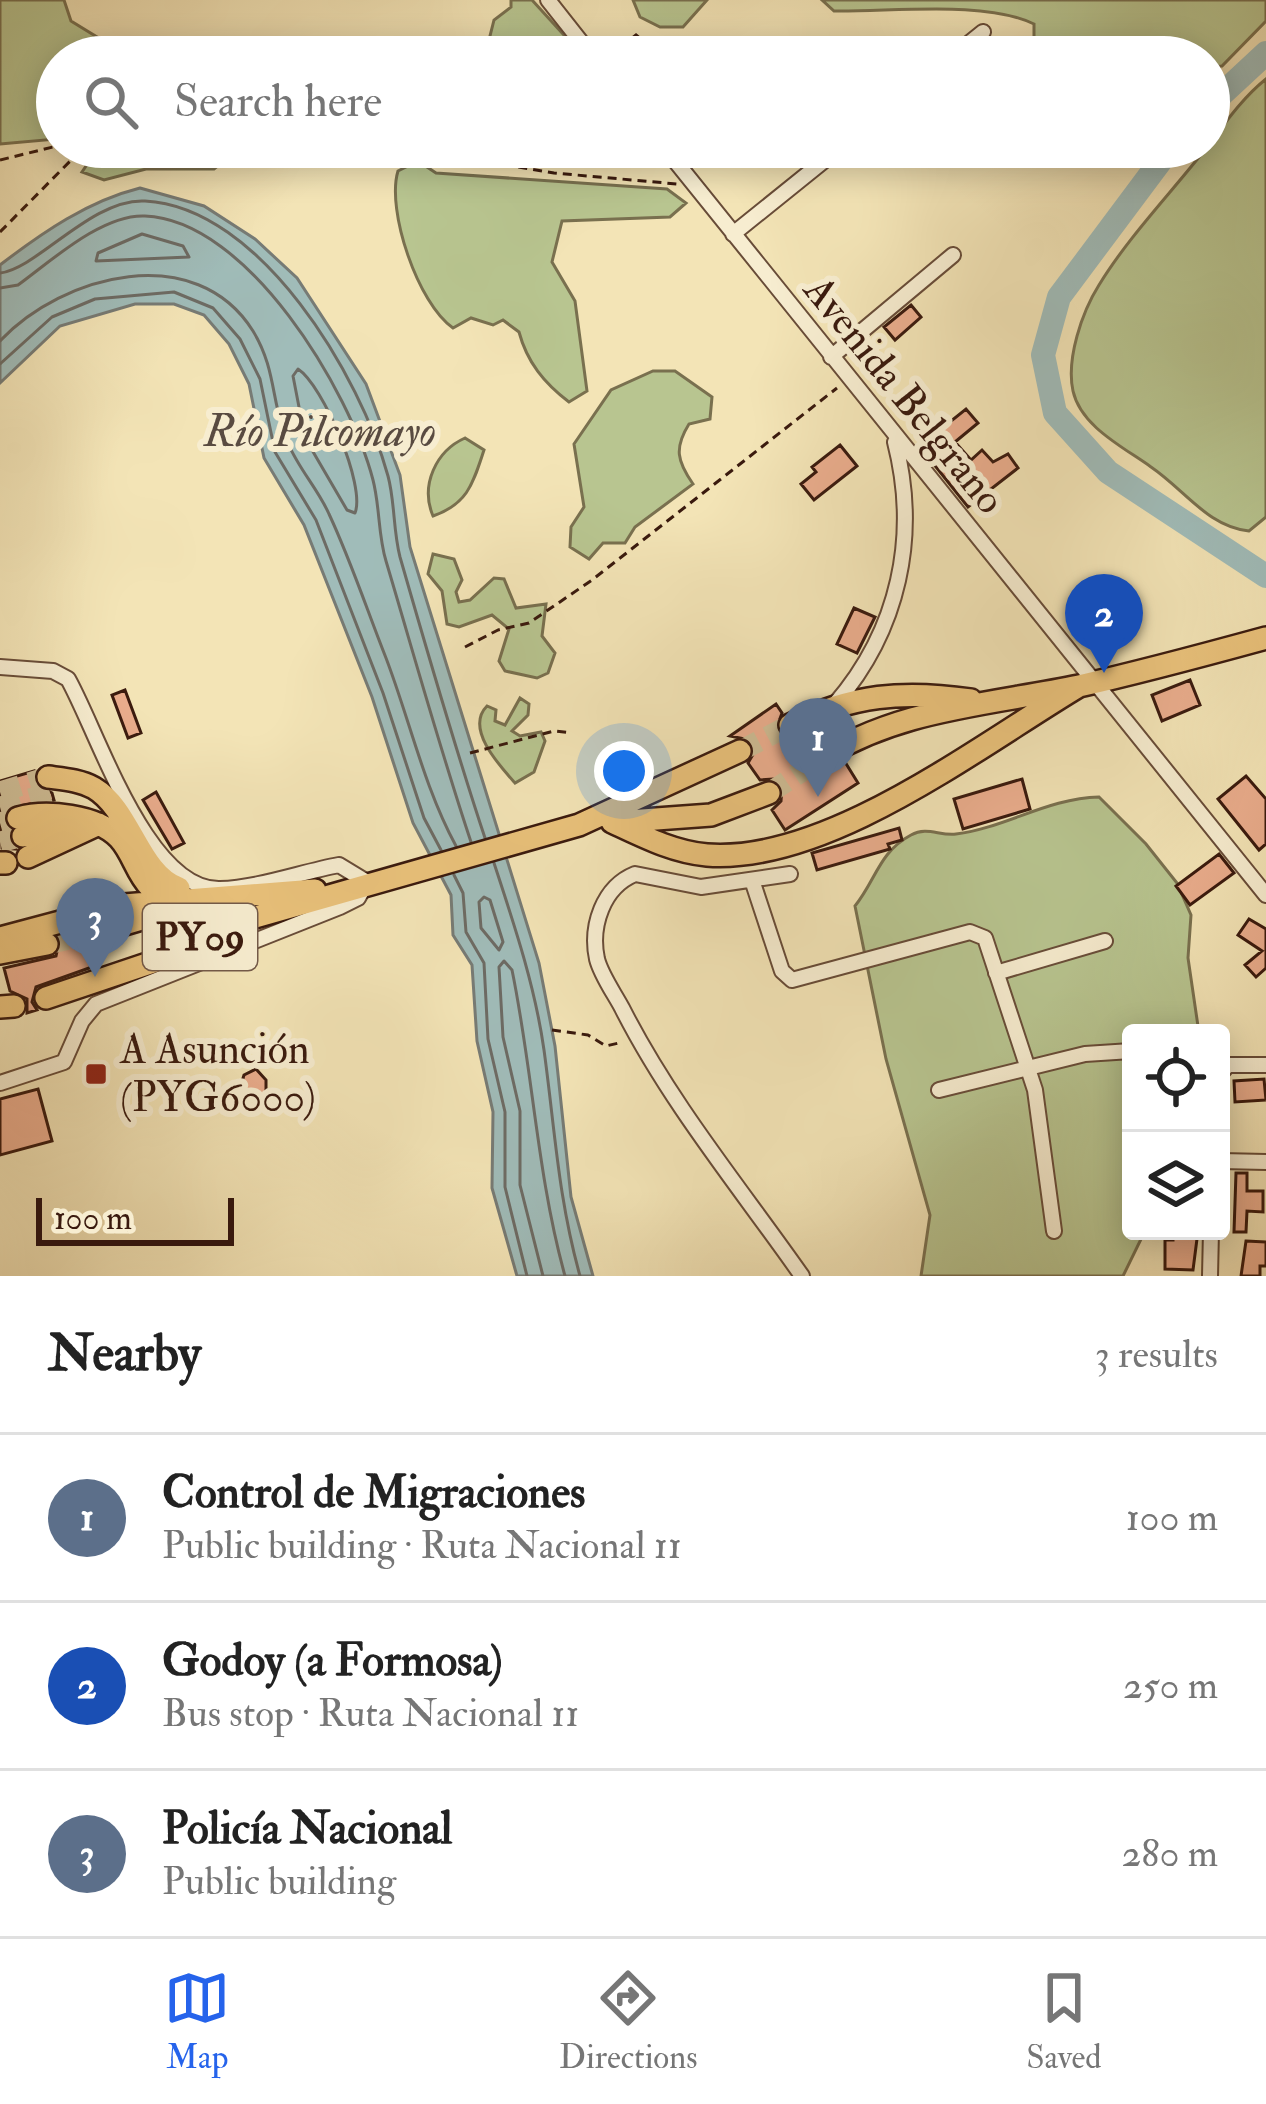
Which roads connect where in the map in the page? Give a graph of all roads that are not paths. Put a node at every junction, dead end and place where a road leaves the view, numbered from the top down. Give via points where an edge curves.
1 (548, 0) edge
2 (983, 32) dead end
3 (576, 36) edge
4 (978, 36) edge
5 (681, 168) edge
6 (815, 168) edge
7 (733, 234) junction
8 (953, 255) dead end
9 (831, 357) junction
10 (894, 437) junction
11 (1263, 640) edge
12 (0, 667) edge
13 (1087, 683) junction
14 (983, 702) junction
15 (835, 704) junction
16 (790, 725) tunnel mouth
17 (740, 751) tunnel mouth
18 (816, 762) tunnel mouth
19 (50, 785) tunnel mouth
20 (769, 793) tunnel mouth
21 (612, 822) junction
22 (99, 824) junction
23 (579, 824) junction
24 (11, 846) edge
25 (790, 874) dead end
26 (752, 880) junction
27 (362, 884) junction
28 (1266, 895) edge
29 (208, 897) junction
30 (84, 935) tunnel mouth
31 (0, 938) edge
32 (1106, 940) dead end
33 (46, 944) tunnel mouth
34 (0, 953) edge
35 (996, 973) junction
36 (46, 998) dead end
37 (1122, 1052) edge
38 (1230, 1064) edge
39 (1266, 1065) edge
40 (1029, 1068) junction
41 (0, 1083) edge
42 (939, 1090) dead end
43 (1230, 1161) edge
44 (1266, 1162) edge
45 (1054, 1231) dead end
46 (1211, 1240) edge
47 (802, 1276) edge
48 (1210, 1276) edge

1 - 3 street
2 - 4 street
5 - 7 street, Avenida Belgrano
6 - 7 street
7 - 9 street, Avenida Belgrano
8 - 9 street
9 - 10 street, Avenida Belgrano
10 - 13 street, Avenida Belgrano
10 - 15 street via 907,521 902,566 873,652
11 - 13 highway
12 - 27 street via 53,670 68,679 123,802 179,875 220,889 339,866
13 - 14 highway
13 - 21 highway via 896,796 773,851 703,854
13 - 28 street, Avenida Belgrano
14 - 15 highway via 875,694
14 - 18 highway via 887,725
15 - 16 highway
17 - 23 highway
19 - 29 highway via 95,788 160,878
20 - 21 highway via 711,815
21 - 23 highway
22 - 24 highway
22 - 24 highway via 38,813
22 - 29 highway via 119,838 150,887
23 - 27 highway, PY09
25 - 26 street
26 - 35 street via 792,980 970,932 985,938
26 - 47 street via 701,887 635,874 610,893 596,920 598,961 638,1039
27 - 29 highway, PY09
27 - 36 highway, PY09 via 214,929 156,961
27 - 41 street via 358,898 340,907 96,1004 64,1062
29 - 30 highway
29 - 31 highway, PY09 via 124,905
32 - 35 street
33 - 34 highway
35 - 40 street
37 - 40 street
38 - 39 street
40 - 42 street
40 - 45 street
43 - 44 street
46 - 48 street

